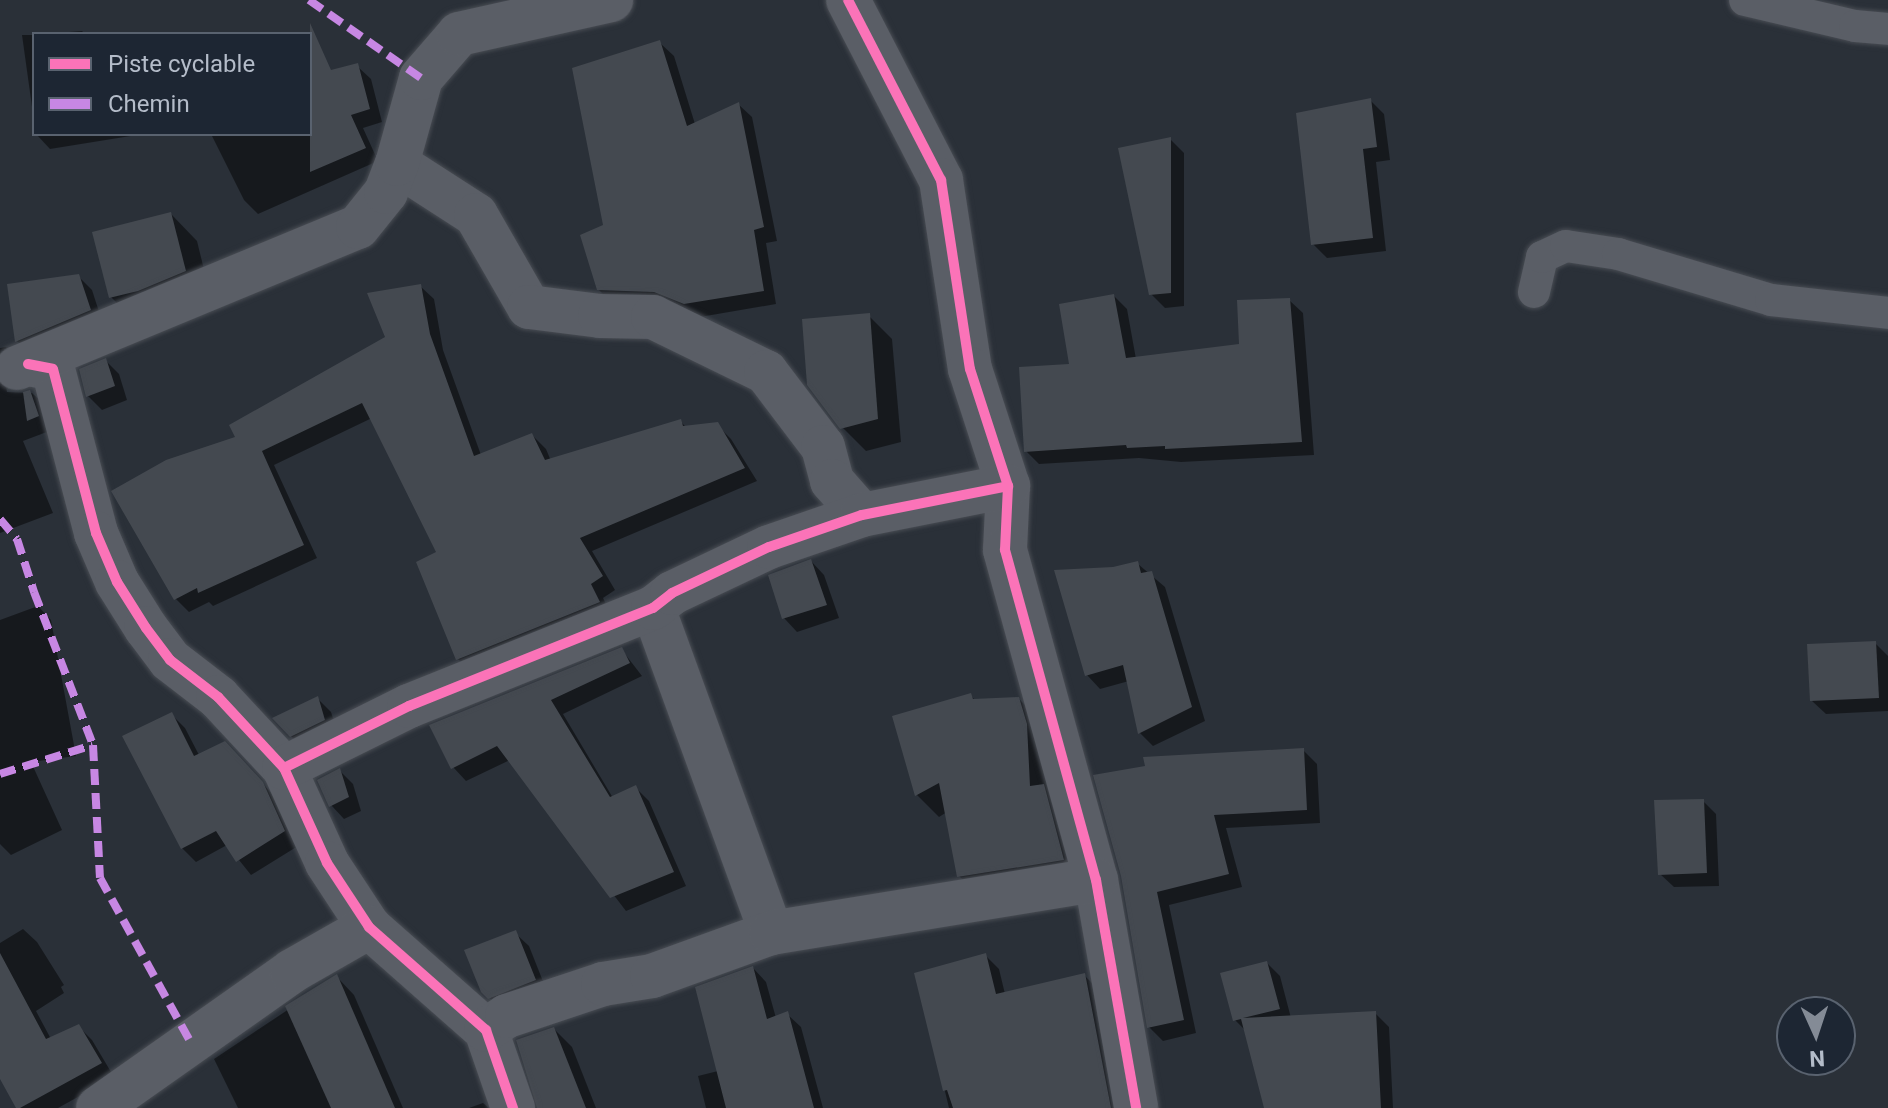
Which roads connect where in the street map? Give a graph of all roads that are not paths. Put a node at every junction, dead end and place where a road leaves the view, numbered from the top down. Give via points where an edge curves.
1 (611, 0) edge
2 (848, 0) edge
3 (1745, 0) edge
4 (1888, 29) edge
5 (397, 164) junction
6 (1534, 292) dead end
7 (1888, 313) edge
8 (14, 370) edge
9 (1008, 486) junction
10 (862, 515) junction
11 (653, 608) junction
12 (284, 768) junction
13 (1096, 880) junction
14 (369, 927) junction
15 (771, 933) junction
16 (486, 1030) junction
17 (98, 1108) edge
18 (513, 1108) edge
19 (1136, 1108) edge

1 - 5 street via 459,34 421,78
2 - 9 street via 941,180 970,369
3 - 4 lane
5 - 8 street via 386,192 358,227
5 - 10 street via 476,215 529,307 653,317 766,372 823,447 832,481
6 - 7 lane via 1542,257 1566,246 1618,254 1771,300
8 - 12 street via 53,369 96,533 139,617 170,660 218,697
9 - 10 street
9 - 13 street via 1005,550
10 - 11 street via 769,547 672,593
11 - 12 street via 409,706
11 - 15 street
12 - 14 street via 327,863
13 - 15 street
13 - 19 street
14 - 16 street
14 - 17 street via 292,971
15 - 16 street via 652,976 603,984 507,1016
16 - 18 street

